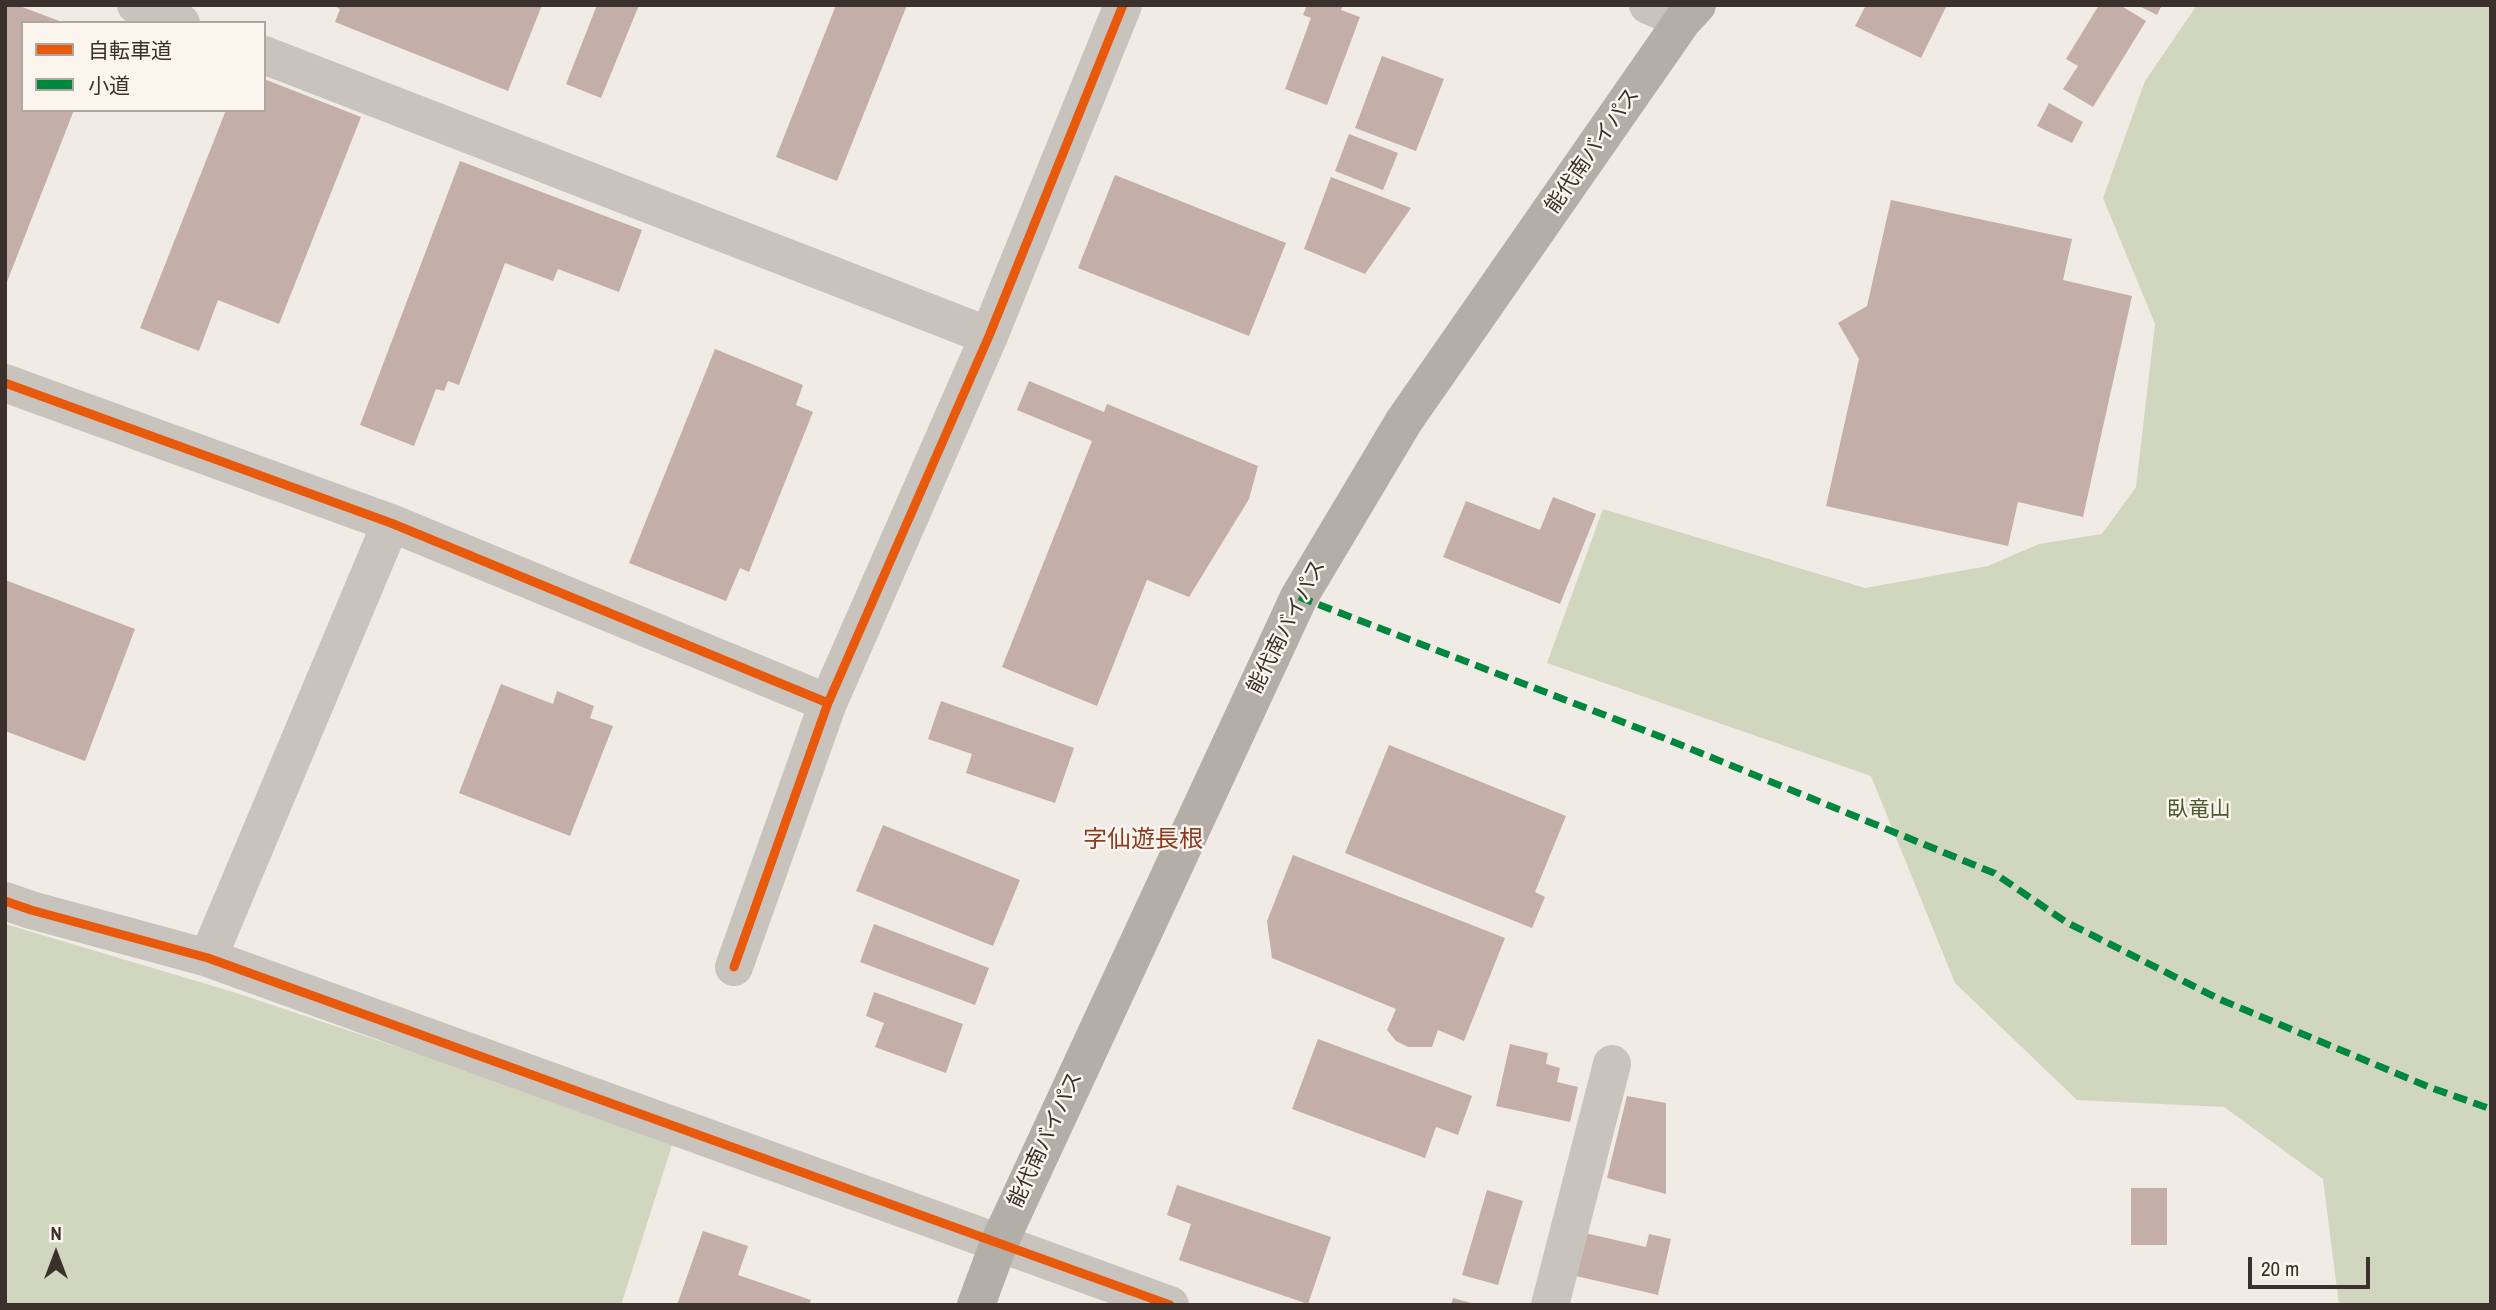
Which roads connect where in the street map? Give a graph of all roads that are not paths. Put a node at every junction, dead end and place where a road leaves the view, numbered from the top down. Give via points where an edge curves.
1 (135, 5) edge
2 (1124, 5) edge
3 (1648, 5) edge
4 (1690, 12) edge
5 (176, 21) edge
6 (266, 56) edge
7 (989, 336) junction
8 (5, 383) edge
9 (391, 523) junction
10 (828, 703) junction
11 (5, 901) edge
12 (208, 958) junction
13 (734, 967) dead end
14 (1612, 1064) dead end
15 (999, 1242) junction
16 (976, 1305) edge
17 (1170, 1305) edge
18 (1550, 1305) edge

1 - 5 street
2 - 7 street
3 - 4 street
4 - 15 highway, 能代南バイパス via 1405,421 1299,597
6 - 7 street
7 - 10 street
8 - 9 street
9 - 10 street
9 - 12 street
10 - 13 street
11 - 12 street
12 - 15 street
14 - 18 street
15 - 16 highway, 能代南バイパス
15 - 17 street

